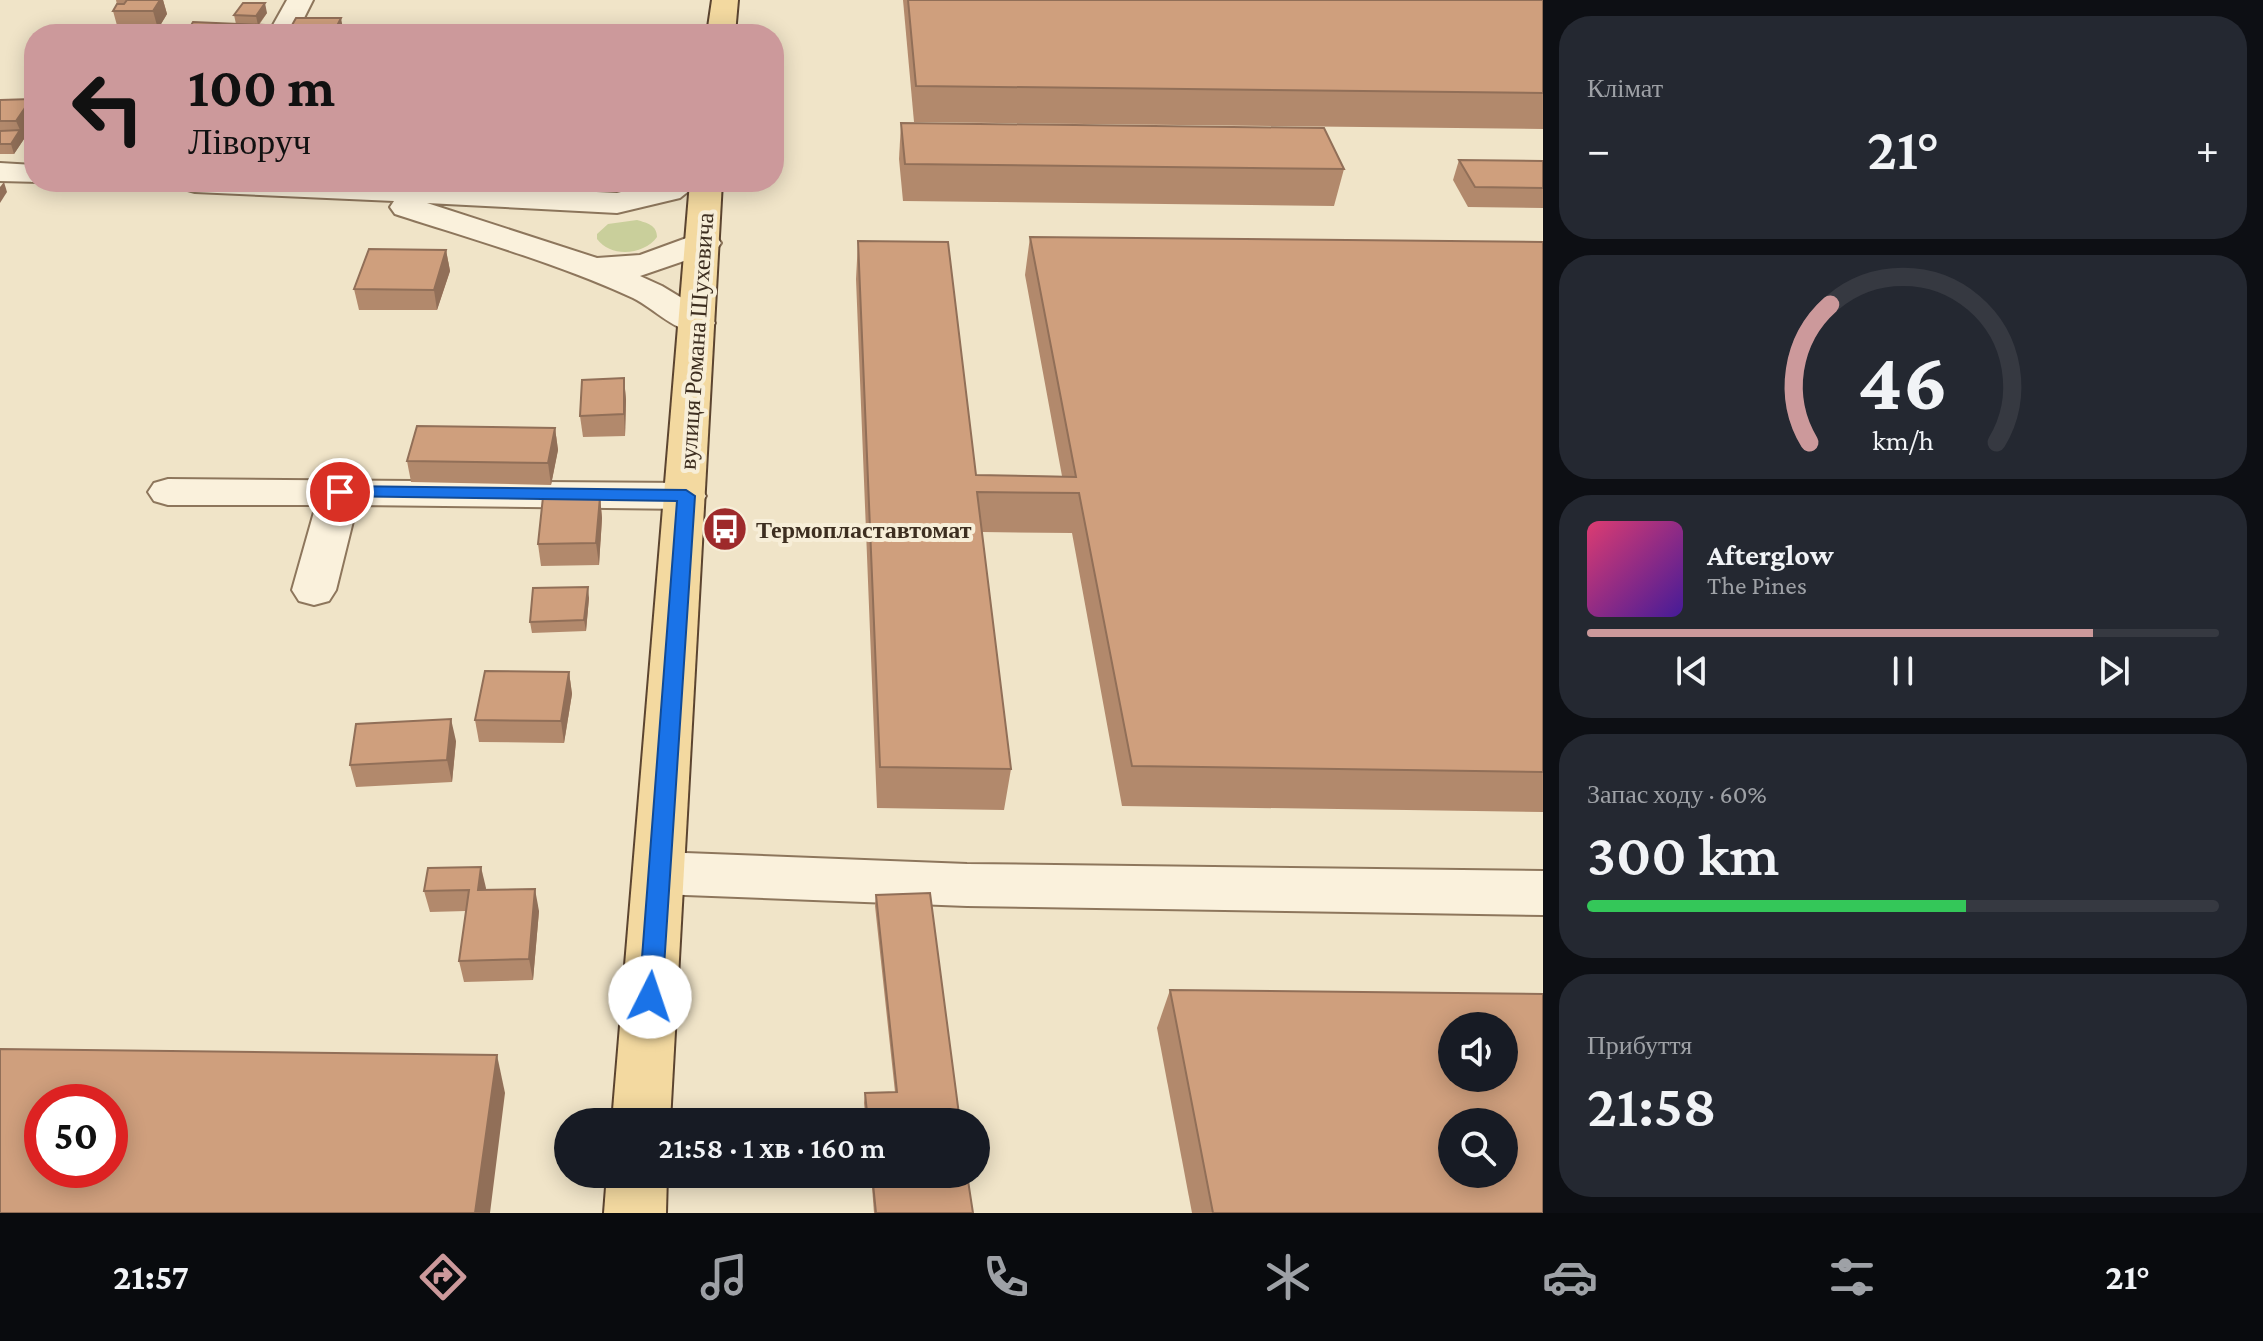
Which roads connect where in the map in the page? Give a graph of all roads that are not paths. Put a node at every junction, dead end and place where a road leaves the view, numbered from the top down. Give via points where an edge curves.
1 (300, 0) edge
2 (725, 0) edge
3 (287, 24) edge
4 (722, 24) edge
5 (0, 172) edge
6 (24, 173) edge
7 (356, 192) edge
8 (391, 192) edge
9 (665, 192) edge
10 (706, 192) edge
11 (617, 203) junction
12 (704, 243) junction
13 (594, 268) junction
14 (697, 323) junction
15 (168, 492) dead end
16 (340, 492) junction
17 (686, 496) junction
18 (314, 590) dead end
19 (659, 873) junction
20 (1543, 893) edge
21 (642, 1108) edge
22 (636, 1188) edge
23 (635, 1213) edge

1 - 3 street
2 - 4 main road
5 - 6 street
7 - 13 street
8 - 11 street
9 - 11 street
10 - 12 main road, вулиця Романа Шухевича
11 - 12 street via 674,220
12 - 13 street via 645,265
12 - 14 main road, вулиця Романа Шухевича
13 - 14 street via 650,293
14 - 17 main road, вулиця Романа Шухевича
15 - 16 street
16 - 17 street
16 - 18 street
17 - 19 main road, вулиця Романа Шухевича
19 - 20 street via 967,885
19 - 21 main road, вулиця Романа Шухевича
22 - 23 main road

